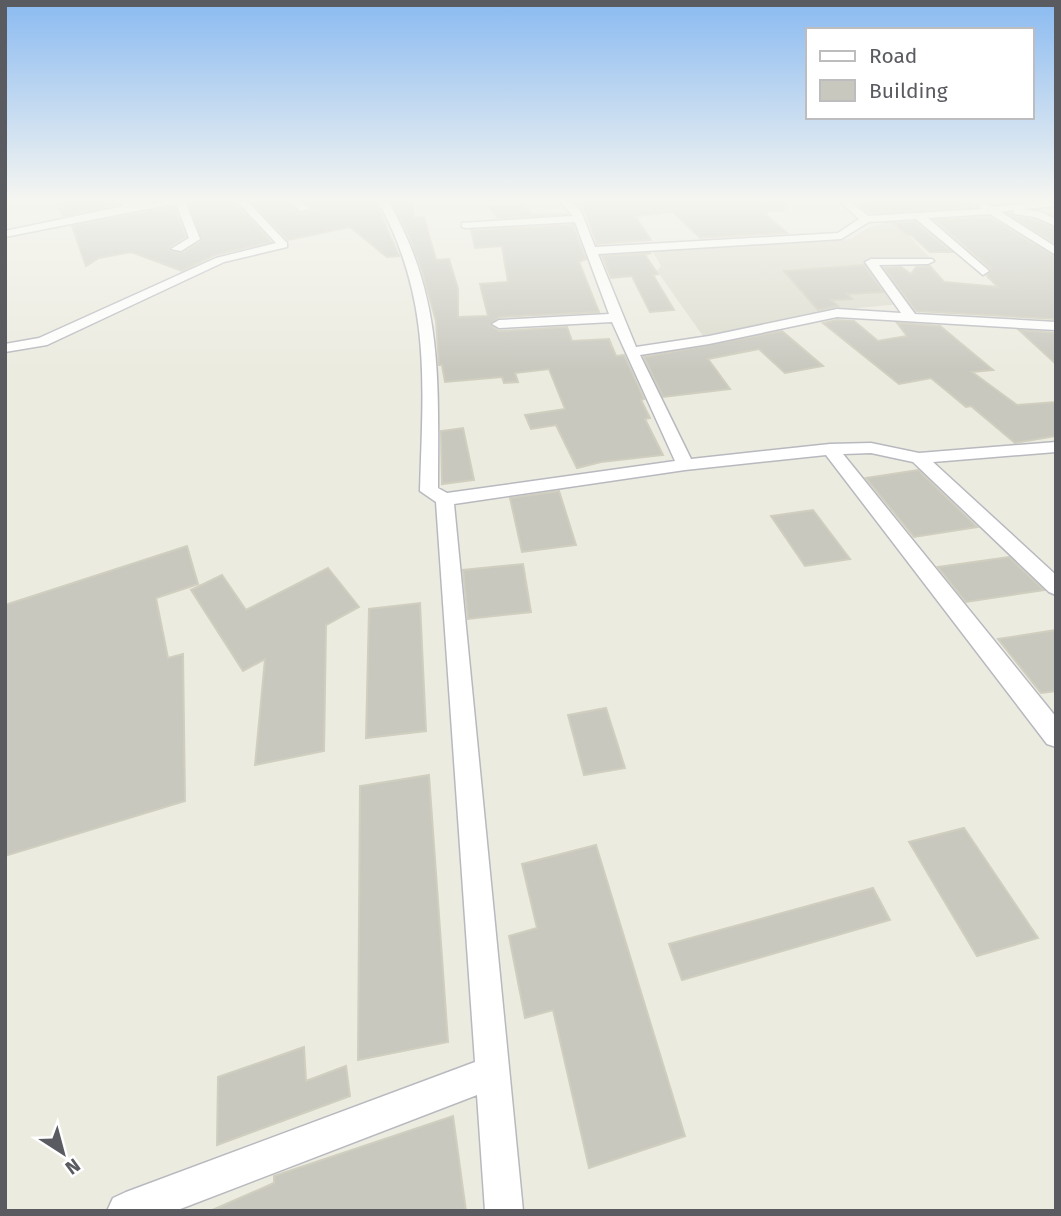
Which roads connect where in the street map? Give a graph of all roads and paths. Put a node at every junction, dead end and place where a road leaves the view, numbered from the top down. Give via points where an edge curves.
1 (229, 258) edge
2 (411, 258) edge
3 (593, 258) edge
4 (968, 258) edge
5 (928, 261) dead end
6 (983, 271) dead end
7 (909, 315) junction
8 (617, 318) junction
9 (499, 324) dead end
10 (1056, 326) edge
11 (5, 348) edge
12 (631, 352) junction
13 (1056, 447) edge
14 (830, 449) junction
15 (919, 458) junction
16 (685, 465) junction
17 (445, 499) junction
18 (1056, 587) edge
19 (1056, 736) edge
20 (492, 1072) junction
21 (126, 1211) edge
22 (504, 1211) edge

1 - 11 street via 42,342
2 - 17 street via 428,328 429,491
3 - 8 street
4 - 6 street
5 - 7 street via 871,262
7 - 10 street
7 - 12 street via 837,313
8 - 9 street
8 - 12 street
12 - 16 street
13 - 15 street
14 - 15 street via 871,448
14 - 16 street
14 - 19 street
15 - 18 street
16 - 17 street
17 - 20 street
20 - 21 street
20 - 22 street

